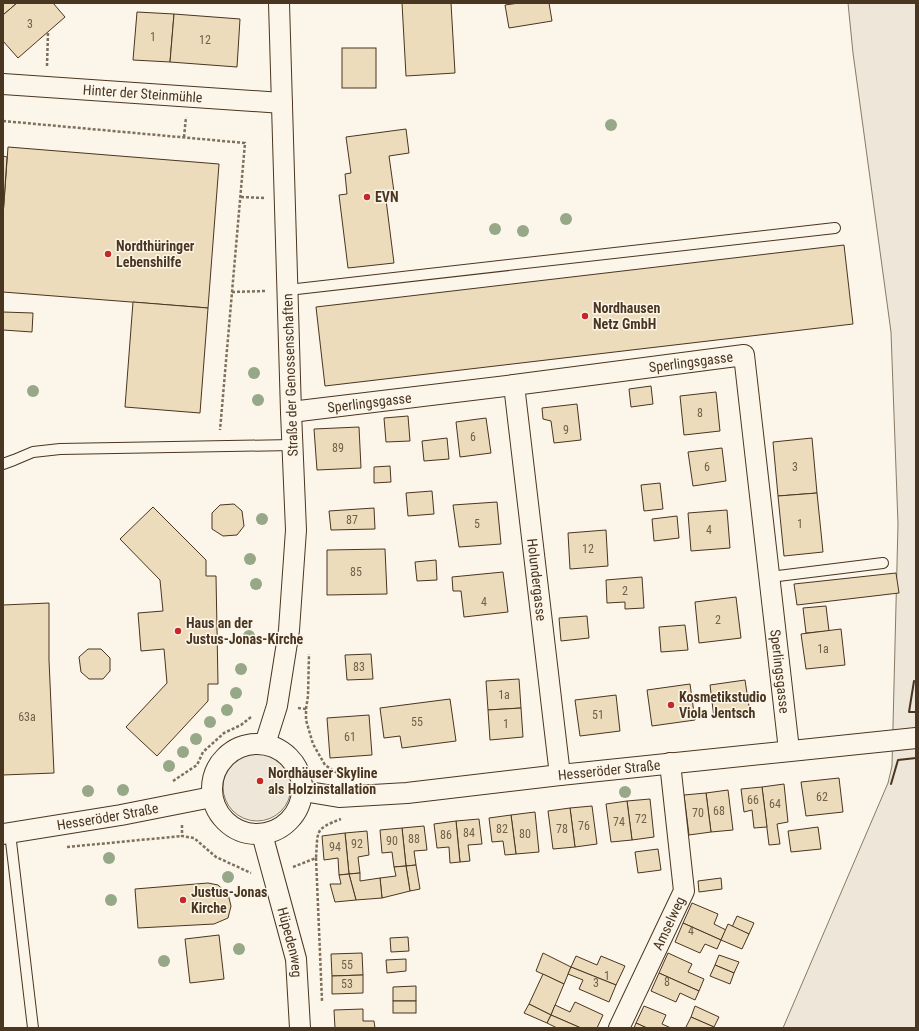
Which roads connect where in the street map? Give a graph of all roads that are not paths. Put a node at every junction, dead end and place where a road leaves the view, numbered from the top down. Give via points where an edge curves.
1 (279, 3) edge
2 (3, 84) edge
3 (282, 103) junction
4 (835, 228) dead end
5 (288, 290) junction
6 (514, 385) junction
7 (291, 412) junction
8 (292, 445) junction
9 (3, 464) edge
10 (883, 563) dead end
11 (770, 577) junction
12 (916, 738) edge
13 (265, 744) junction
14 (789, 750) junction
15 (670, 763) junction
16 (560, 774) junction
17 (303, 791) junction
18 (212, 797) junction
19 (6, 833) edge
20 (262, 834) junction
21 (33, 1028) edge
22 (300, 1028) edge
23 (619, 1028) edge

1 - 3 street, Straße der Genossenschaften
2 - 3 street, Hinter der Steinmühle
3 - 5 street, Straße der Genossenschaften
4 - 5 lane
5 - 7 street, Straße der Genossenschaften
6 - 7 street, Sperlingsgasse
6 - 11 street, Sperlingsgasse via 744,355
6 - 16 street, Holundergasse
7 - 8 street, Straße der Genossenschaften
8 - 9 lane via 60,449 33,452
8 - 13 street, Straße der Genossenschaften via 296,530 289,630 278,706
10 - 11 lane
11 - 14 street, Sperlingsgasse
12 - 14 street, Hesseröder Straße
13 - 17 street via 291,759 298,769
13 - 18 street via 248,745 228,754 216,770
14 - 15 street, Hesseröder Straße
15 - 16 street, Hesseröder Straße
15 - 23 street, Amselweg via 684,891
16 - 17 street, Hesseröder Straße via 407,793 339,797
17 - 20 street via 296,813 284,826 274,832
18 - 19 street, Hesseröder Straße via 121,815
18 - 20 street via 215,808 230,826 245,833
19 - 21 lane
20 - 22 street, Hüpedenweg via 296,960

